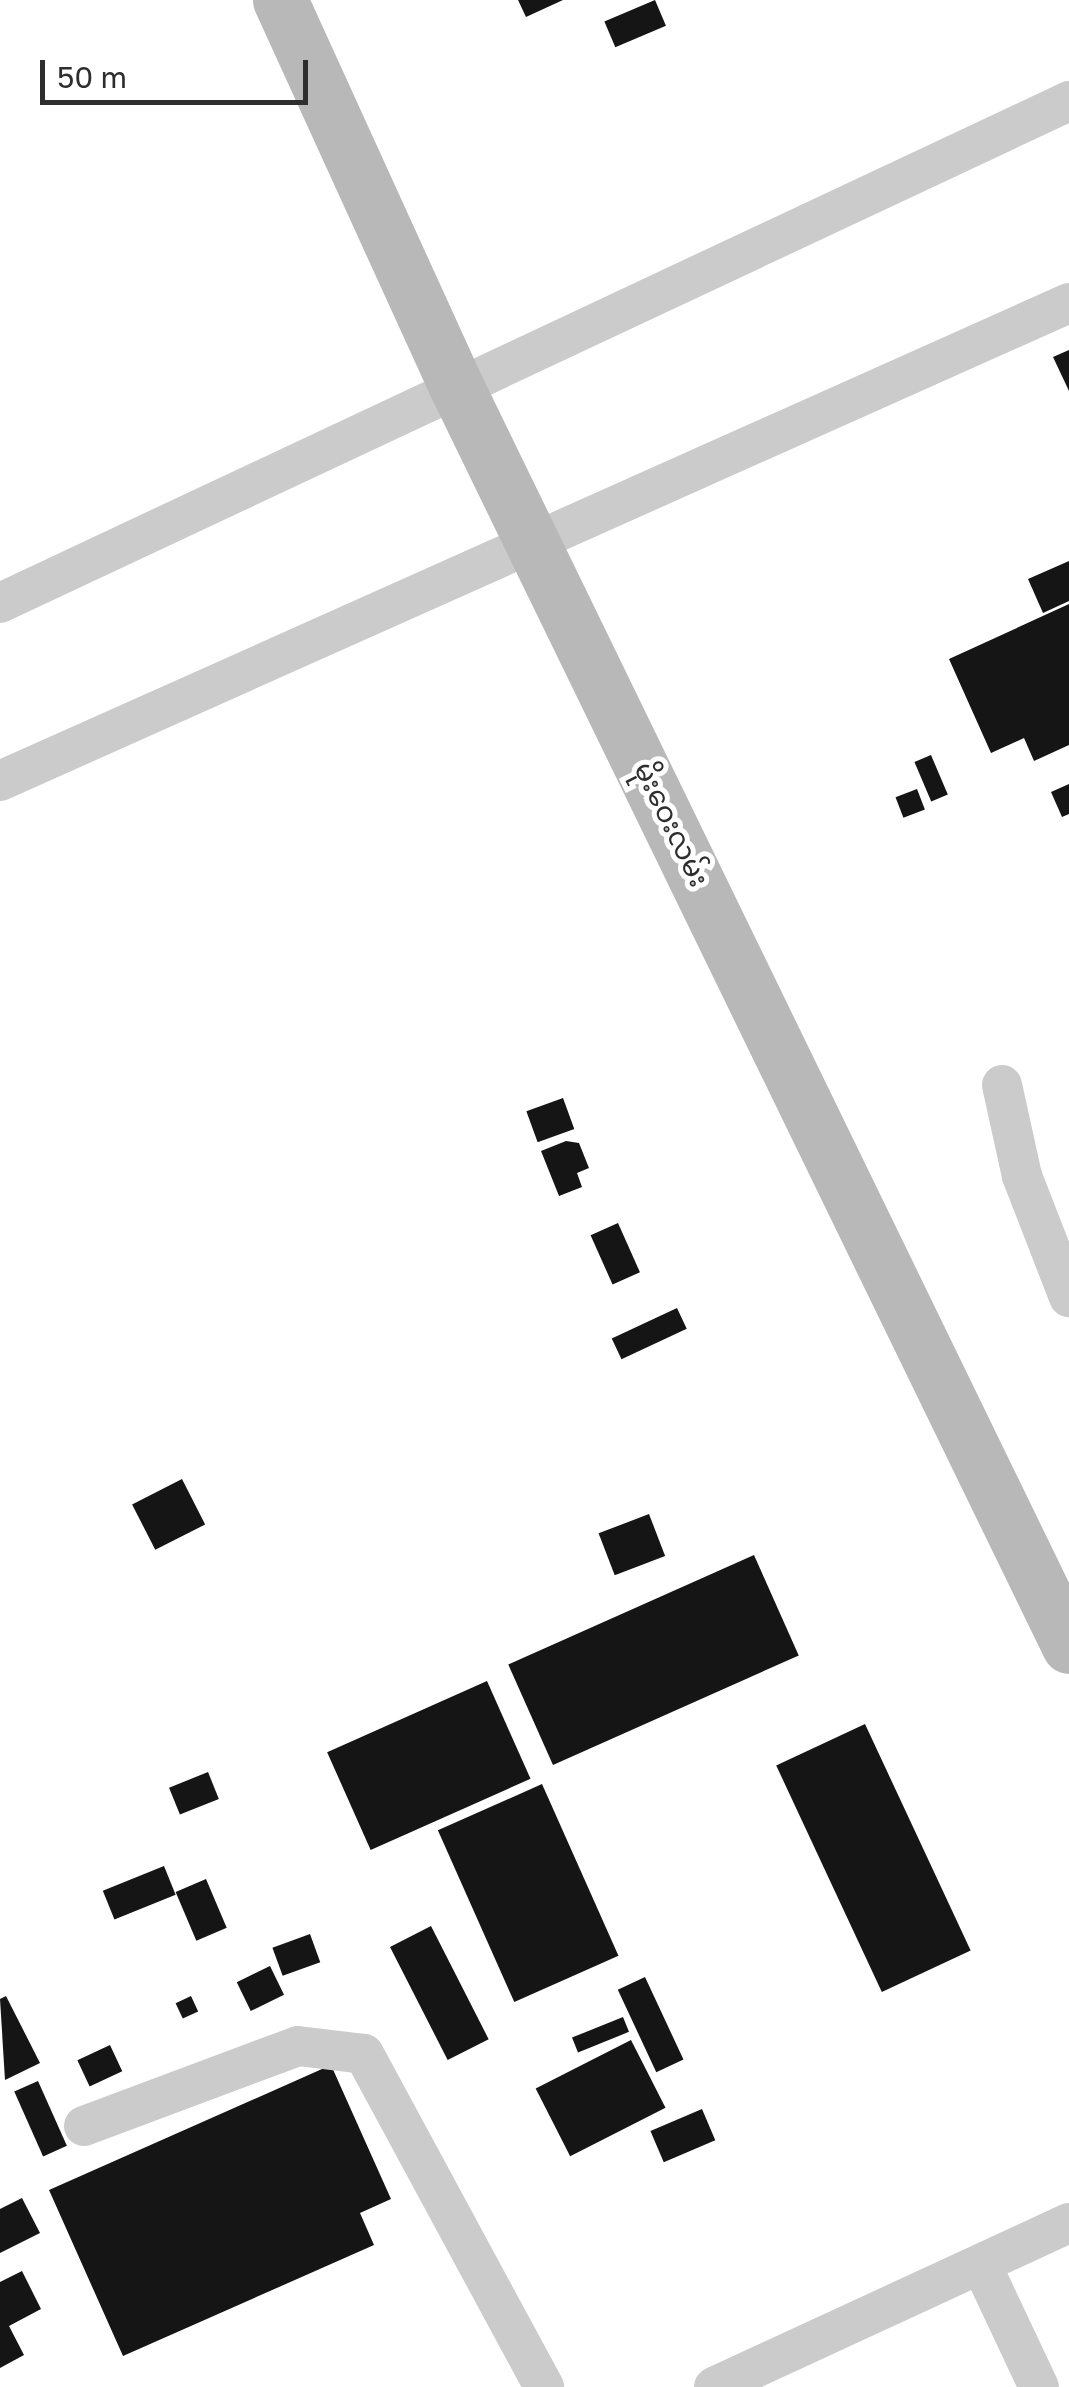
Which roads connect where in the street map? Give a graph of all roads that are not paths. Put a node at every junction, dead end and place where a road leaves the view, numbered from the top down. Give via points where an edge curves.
1 (280, 0) edge
2 (1069, 101) edge
3 (1069, 303) edge
4 (457, 388) junction
5 (537, 542) junction
6 (0, 603) edge
7 (0, 781) edge
8 (1002, 1085) dead end
9 (1069, 1297) edge
10 (1069, 1646) edge
11 (84, 2126) dead end
12 (1069, 2223) edge
13 (981, 2264) junction
14 (544, 2387) edge
15 (714, 2387) edge
16 (1039, 2387) edge

1 - 4 street, မိုးဝေးလမ်း
2 - 4 street
3 - 5 street
4 - 5 street, မိုးဝေးလမ်း
4 - 6 street
5 - 7 street
5 - 10 street, မိုးဝေးလမ်း
8 - 9 street via 1022,1176
11 - 14 street via 298,2046 364,2054
12 - 13 street
13 - 15 street
13 - 16 street

